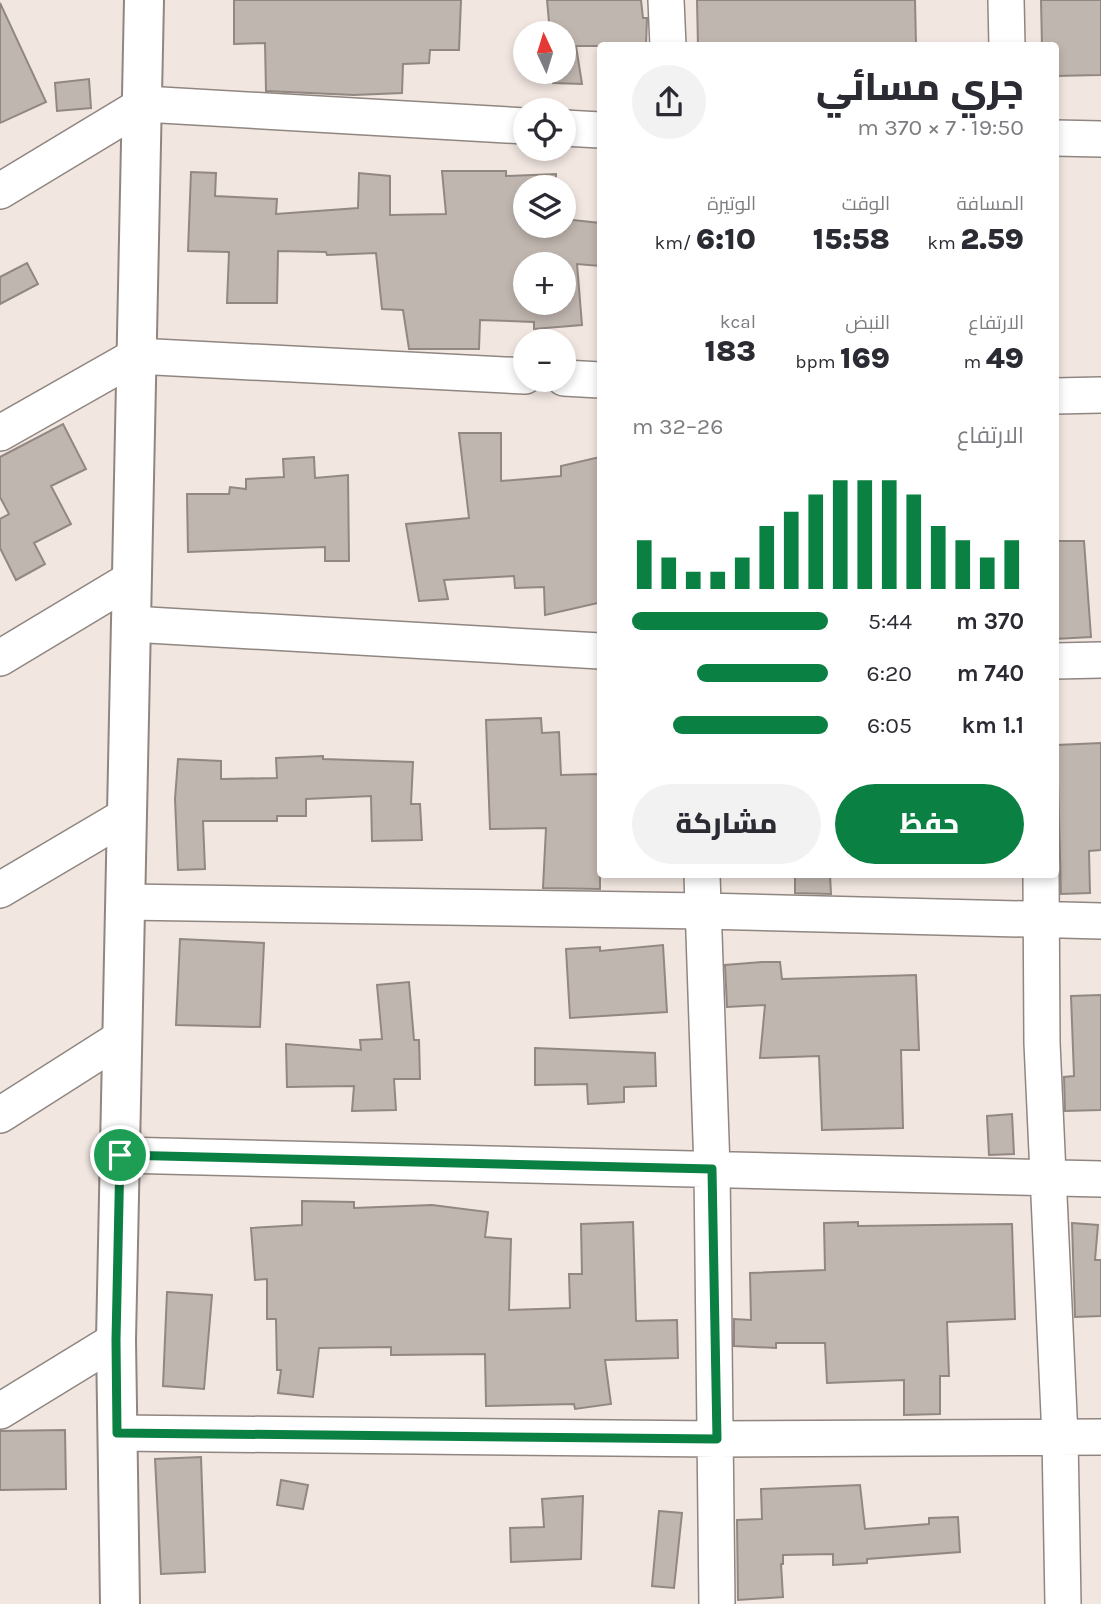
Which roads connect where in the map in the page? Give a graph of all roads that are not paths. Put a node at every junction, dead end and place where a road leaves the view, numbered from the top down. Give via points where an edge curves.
1 (144, 0) edge
2 (666, 0) edge
3 (1006, 0) edge
4 (668, 42) edge
5 (1006, 42) edge
6 (144, 104) junction
7 (513, 125) edge
8 (576, 129) edge
9 (597, 130) edge
10 (1059, 138) edge
11 (1101, 139) edge
12 (0, 191) edge
13 (135, 356) junction
14 (513, 375) edge
15 (576, 379) edge
16 (597, 380) edge
17 (1101, 395) edge
18 (1059, 396) edge
19 (0, 433) edge
20 (133, 578) junction
21 (131, 624) junction
22 (597, 651) edge
23 (0, 658) edge
24 (1101, 660) edge
25 (1059, 661) edge
26 (127, 815) junction
27 (702, 878) edge
28 (1041, 878) edge
29 (0, 890) edge
30 (127, 902) junction
31 (703, 911) junction
32 (1101, 921) edge
33 (1044, 922) junction
34 (121, 1038) junction
35 (0, 1115) edge
36 (120, 1155) junction
37 (712, 1169) junction
38 (1049, 1179) junction
39 (1101, 1179) edge
40 (116, 1340) junction
41 (0, 1411) edge
42 (117, 1433) junction
43 (1060, 1437) junction
44 (1101, 1437) edge
45 (717, 1439) junction
46 (120, 1604) edge
47 (717, 1604) edge
48 (1063, 1604) edge

1 - 6 street
2 - 4 street
3 - 5 street
6 - 7 street
6 - 12 street
6 - 13 street
8 - 9 street
10 - 11 street
13 - 14 street
13 - 19 street
13 - 20 street
15 - 16 street
17 - 18 street
20 - 21 street
20 - 23 street
21 - 22 street
21 - 26 street
24 - 25 street
26 - 29 street
26 - 30 street
27 - 31 street
28 - 33 street
30 - 31 street
30 - 34 street
31 - 33 street
31 - 37 street
32 - 33 street
33 - 38 street via 1042,1043
34 - 35 street
34 - 36 street
36 - 37 street
36 - 40 street
37 - 38 street
37 - 45 street
38 - 39 street
38 - 43 street
40 - 41 street
40 - 42 street
42 - 45 street
42 - 46 street
43 - 44 street
43 - 45 street
43 - 48 street
45 - 47 street

